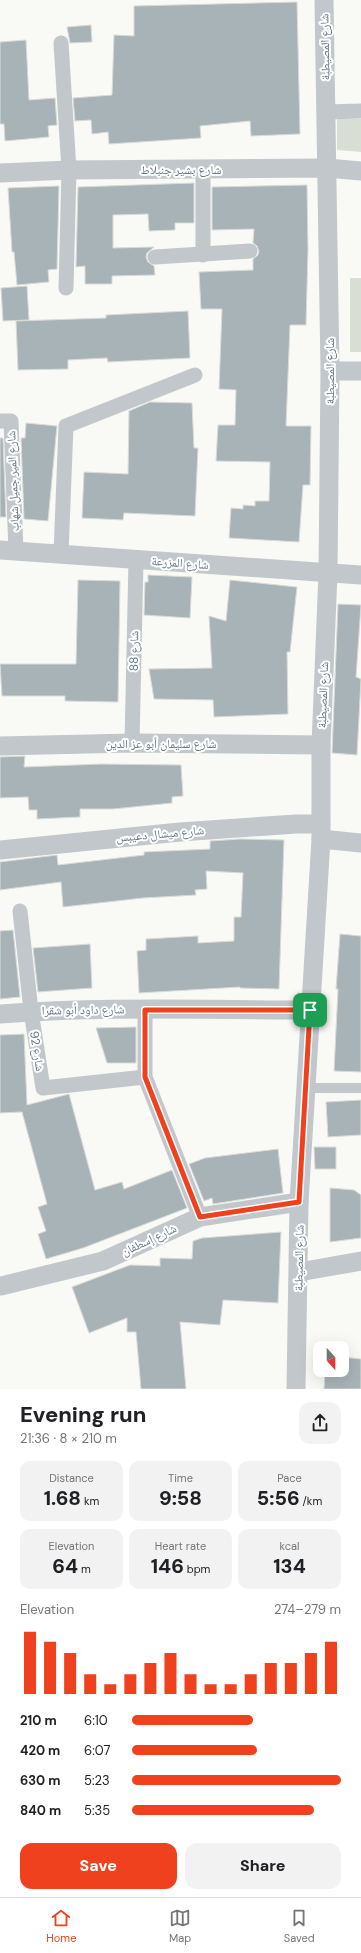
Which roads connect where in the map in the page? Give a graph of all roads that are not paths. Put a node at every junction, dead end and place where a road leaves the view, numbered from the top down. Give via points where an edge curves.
1 (324, 0) edge
2 (61, 43) dead end
3 (361, 111) edge
4 (326, 112) junction
5 (327, 168) junction
6 (69, 170) junction
7 (203, 170) junction
8 (361, 171) edge
9 (0, 173) edge
10 (250, 251) dead end
11 (203, 255) junction
12 (155, 257) dead end
13 (66, 288) dead end
14 (330, 370) junction
15 (361, 371) edge
16 (195, 375) dead end
17 (0, 421) edge
18 (8, 551) edge
19 (61, 554) junction
20 (136, 560) junction
21 (328, 573) junction
22 (361, 575) edge
23 (132, 743) junction
24 (321, 745) junction
25 (0, 746) edge
26 (321, 832) junction
27 (361, 843) edge
28 (0, 850) edge
29 (20, 912) dead end
30 (145, 1010) junction
31 (310, 1010) junction
32 (31, 1011) junction
33 (0, 1014) edge
34 (145, 1077) junction
35 (306, 1088) junction
36 (361, 1088) edge
37 (299, 1202) junction
38 (200, 1217) junction
39 (361, 1261) edge
40 (299, 1272) junction
41 (0, 1286) edge
42 (296, 1389) edge

1 - 4 street, شارع المصيطبة
2 - 6 street
3 - 4 street
4 - 5 street, شارع المصيطبة
5 - 7 street, شارع بشير جنبلاط
5 - 8 street, شارع بشير جنبلاط
5 - 14 street, شارع المصيطبة
6 - 7 street, شارع بشير جنبلاط
6 - 9 street, شارع بشير جنبلاط
6 - 13 street
7 - 11 street
10 - 11 street
11 - 12 street
14 - 15 street
14 - 21 street, شارع المصيطبة
16 - 19 street via 66,426
17 - 18 street, شارع المير جميل شهاب via 11,422
18 - 19 street, شارع المزرعة
19 - 20 street, شارع المزرعة
20 - 21 street, شارع المزرعة
20 - 23 street, شارع 88
21 - 22 street, شارع المزرعة
21 - 24 street, شارع المصيطبة
23 - 24 street, شارع سليمان أبو عز الدين
23 - 25 street, شارع سليمان أبو عز الدين
24 - 26 street, شارع المصيطبة
26 - 27 street, شارع ميشال دعيبس
26 - 28 street, شارع ميشال دعيبس via 296,824 180,832
26 - 31 street, شارع المصيطبة
29 - 32 street, شارع 92
30 - 31 street, شارع داود أبو شقرا
30 - 32 street, شارع داود أبو شقرا
30 - 34 street
31 - 35 street, شارع المصيطبة
32 - 33 street, شارع داود أبو شقرا
32 - 34 street, شارع 92 via 43,1088
34 - 38 street
35 - 36 lane
35 - 37 street, شارع المصيطبة
37 - 38 street, شارع إسطفان
37 - 40 street, شارع المصيطبة
38 - 41 street, شارع إسطفان via 103,1261
39 - 40 street
40 - 42 street, شارع المصيطبة

